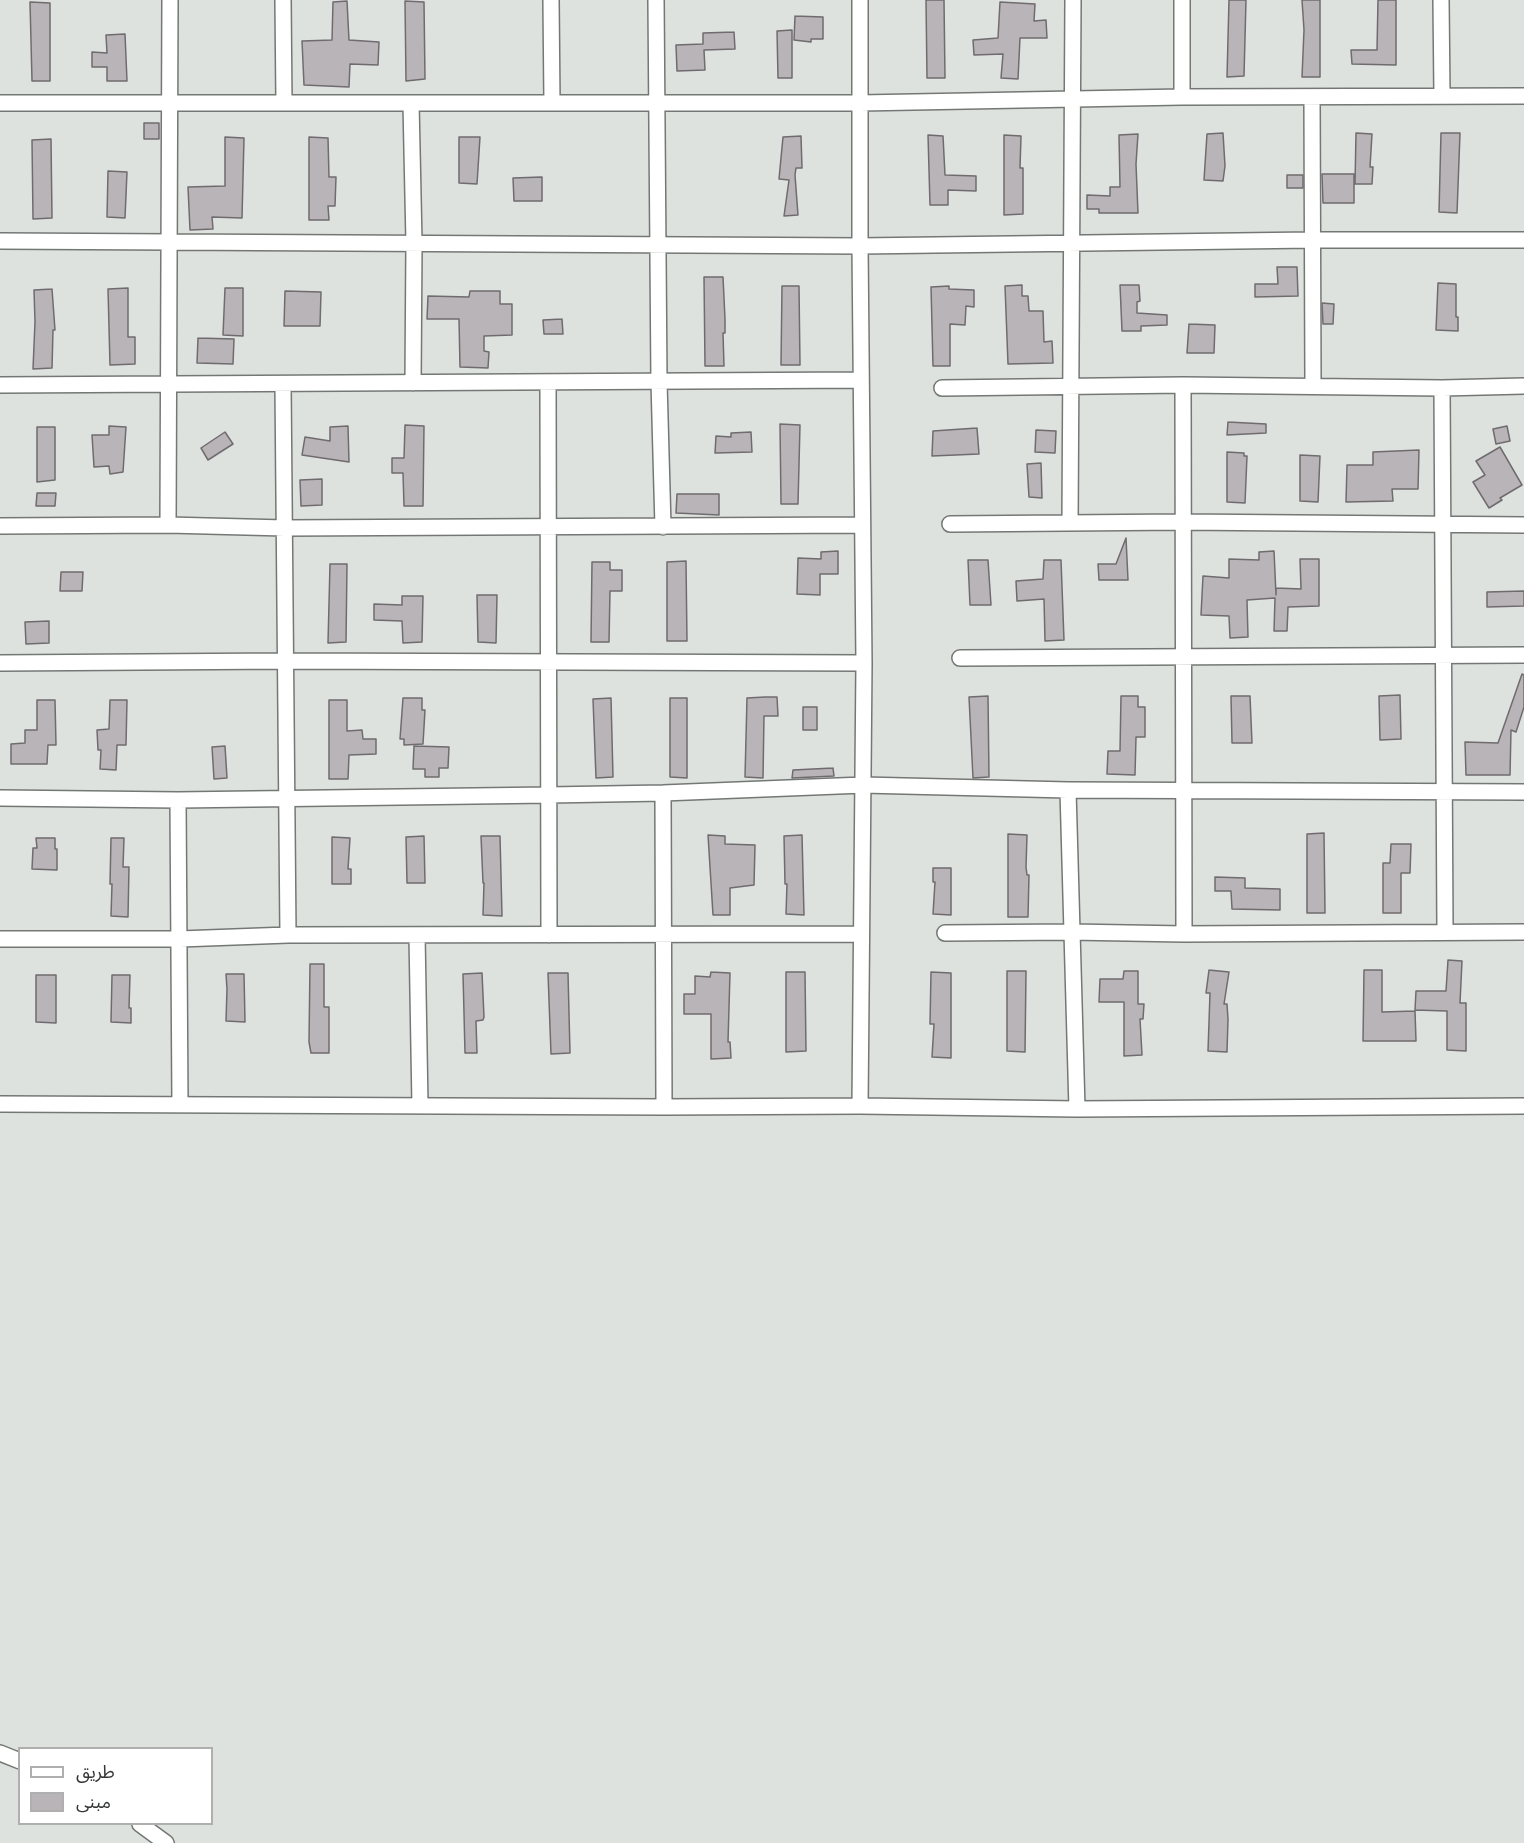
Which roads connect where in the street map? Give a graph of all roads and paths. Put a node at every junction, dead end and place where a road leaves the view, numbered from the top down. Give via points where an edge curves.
1 (170, 0) edge
2 (283, 0) edge
3 (551, 0) edge
4 (656, 0) edge
5 (860, 0) edge
6 (1073, 0) edge
7 (1182, 0) edge
8 (1441, 0) edge
9 (1442, 95) junction
10 (1524, 96) edge
11 (1182, 97) junction
12 (1312, 97) junction
13 (1074, 100) junction
14 (658, 102) junction
15 (0, 103) edge
16 (171, 103) junction
17 (284, 103) junction
18 (411, 103) junction
19 (552, 103) junction
20 (860, 103) junction
21 (1312, 240) junction
22 (1524, 240) edge
23 (0, 241) edge
24 (169, 241) junction
25 (414, 243) junction
26 (1072, 243) junction
27 (659, 245) junction
28 (860, 246) junction
29 (861, 380) junction
30 (659, 382) junction
31 (413, 383) junction
32 (548, 384) junction
33 (283, 385) junction
34 (1183, 385) junction
35 (0, 386) edge
36 (169, 386) junction
37 (1313, 386) junction
38 (1524, 386) edge
39 (1072, 387) junction
40 (942, 388) dead end
41 (1442, 388) junction
42 (1182, 522) junction
43 (1070, 523) junction
44 (950, 524) dead end
45 (168, 525) junction
46 (862, 525) junction
47 (1443, 525) junction
48 (1524, 525) edge
49 (0, 526) edge
50 (663, 527) junction
51 (285, 528) junction
52 (548, 528) junction
53 (1524, 655) edge
54 (1442, 656) junction
55 (1182, 657) junction
56 (960, 658) dead end
57 (284, 661) junction
58 (0, 663) edge
59 (550, 663) junction
60 (864, 663) junction
61 (863, 785) junction
62 (1185, 789) junction
63 (1068, 790) junction
64 (1443, 792) junction
65 (1524, 792) edge
66 (663, 793) junction
67 (549, 795) junction
68 (0, 798) edge
69 (286, 799) junction
70 (178, 800) junction
71 (1445, 931) junction
72 (1071, 932) junction
73 (1524, 932) edge
74 (945, 933) dead end
75 (861, 934) junction
76 (1184, 934) junction
77 (288, 935) junction
78 (417, 935) junction
79 (549, 935) junction
80 (662, 935) junction
81 (0, 939) edge
82 (180, 939) junction
83 (0, 1104) edge
84 (180, 1105) junction
85 (420, 1106) junction
86 (860, 1106) junction
87 (1524, 1106) edge
88 (664, 1107) junction
89 (1077, 1109) junction
90 (0, 1753) edge
91 (18, 1760) edge
92 (141, 1825) edge
93 (166, 1843) edge

1 - 16 street
2 - 17 street
3 - 19 street
4 - 14 street
5 - 20 street
6 - 13 street
7 - 11 street
8 - 9 street
9 - 10 street
9 - 12 street
11 - 12 street
11 - 13 street
12 - 21 street
13 - 20 street
13 - 26 street
14 - 19 street
14 - 20 street
14 - 27 street
15 - 16 street
16 - 17 street
16 - 24 street
17 - 18 street
18 - 19 street
18 - 25 street
20 - 28 street
21 - 22 street
21 - 26 street
21 - 37 street
23 - 24 street
24 - 25 street
24 - 36 street
25 - 27 street
25 - 31 street
26 - 28 street
26 - 39 street
27 - 28 street
27 - 30 street
28 - 29 street
29 - 30 street
29 - 46 street
30 - 32 street
30 - 50 street
31 - 32 street
31 - 33 street
32 - 52 street
33 - 36 street
33 - 51 street
34 - 37 street
34 - 39 street
34 - 42 street
35 - 36 street
36 - 45 street
37 - 41 street
38 - 41 street
39 - 40 street
39 - 43 street
41 - 47 street
42 - 43 street
42 - 47 street
42 - 55 street
43 - 44 street
45 - 49 street
45 - 51 street
46 - 50 street
46 - 60 street
47 - 48 street
47 - 54 street
50 - 52 street
51 - 52 street
51 - 57 street
52 - 59 street
53 - 54 street
54 - 55 street
54 - 64 street
55 - 56 street
55 - 62 street
57 - 58 street
57 - 59 street
57 - 69 street
59 - 60 street
59 - 67 street
60 - 61 street
61 - 63 street
61 - 66 street
61 - 75 street
62 - 63 street
62 - 64 street
62 - 76 street
63 - 72 street
64 - 65 street
64 - 71 street
66 - 67 street
66 - 80 street
67 - 69 street
67 - 79 street
68 - 70 street
69 - 70 street
69 - 77 street
70 - 82 street
71 - 73 street
71 - 76 street
72 - 74 street
72 - 76 street
72 - 89 street
75 - 80 street
75 - 86 street
77 - 78 street
77 - 82 street
78 - 79 street
78 - 85 street
79 - 80 street
80 - 88 street
81 - 82 street
82 - 84 street
83 - 84 street
84 - 85 street
85 - 88 street
86 - 88 street
86 - 89 street
87 - 89 street
90 - 91 street
92 - 93 street

